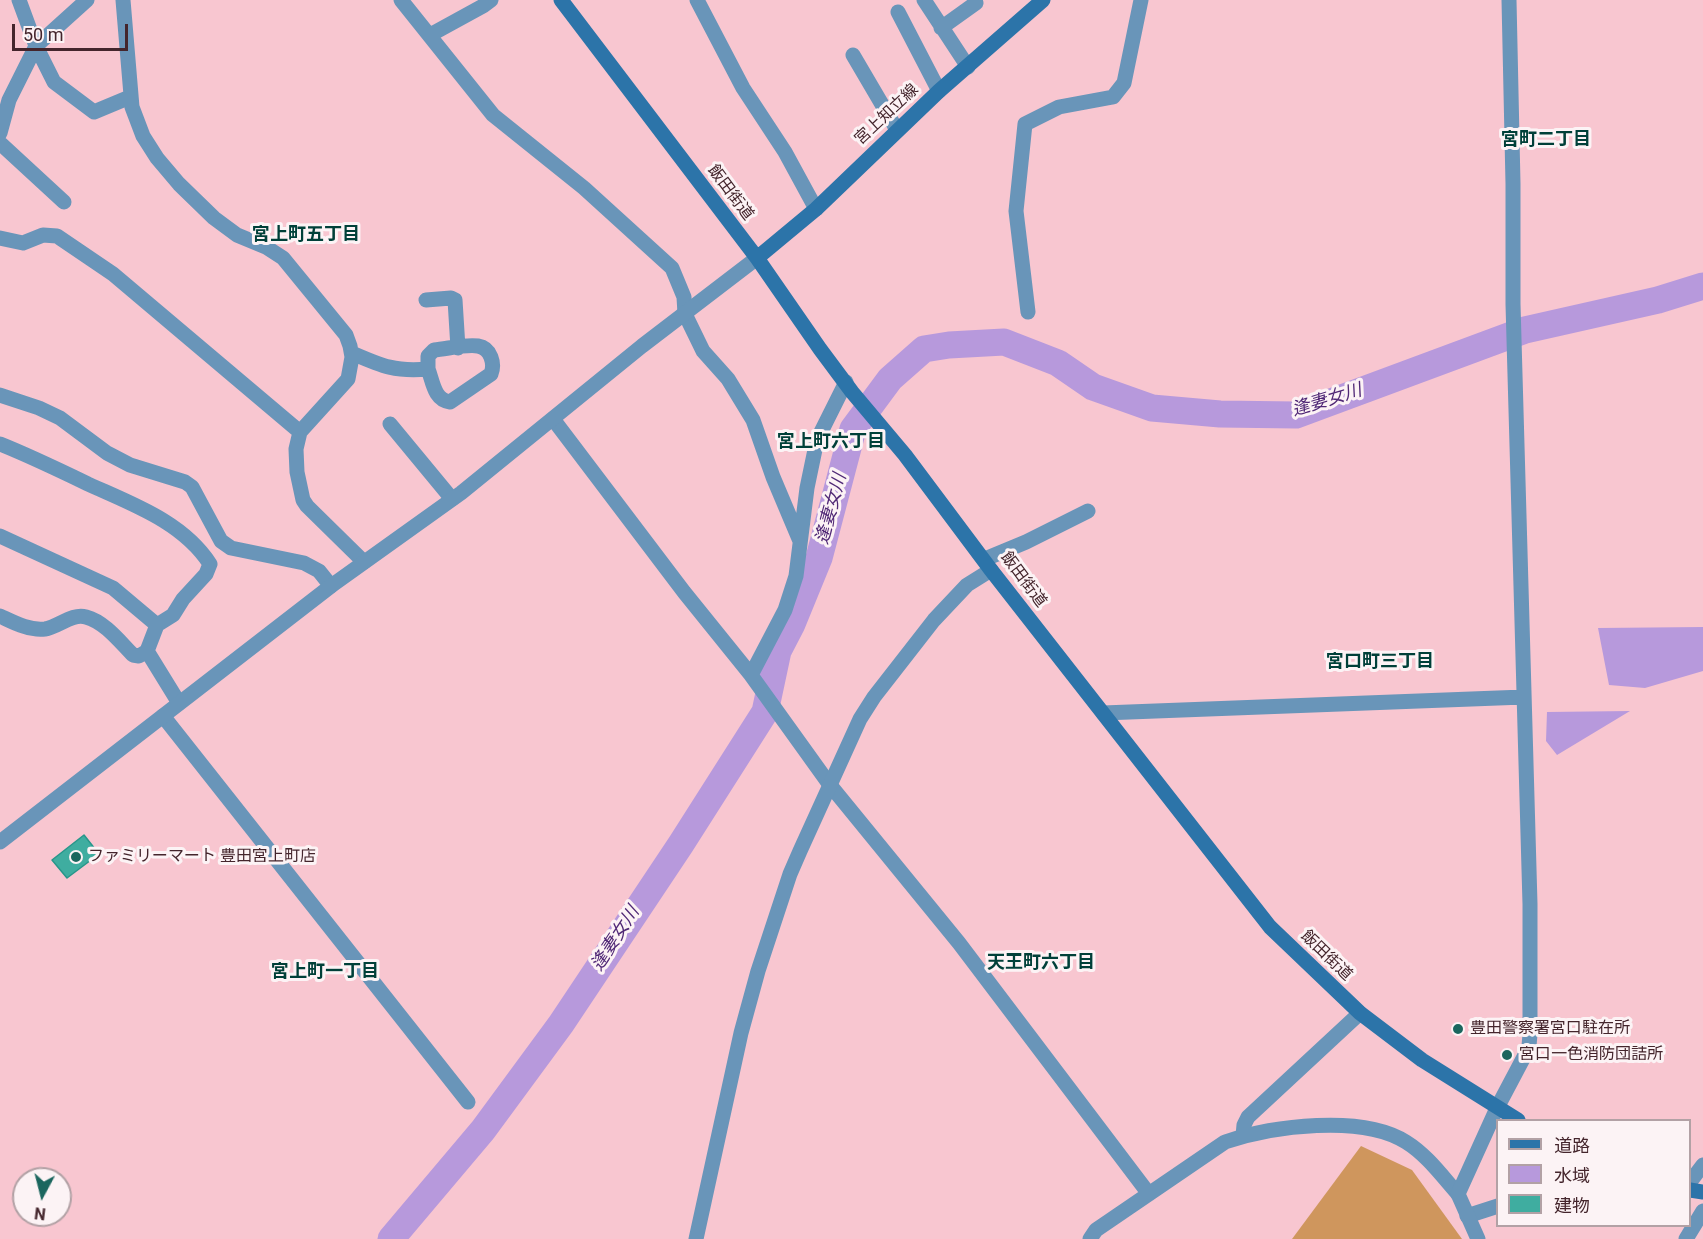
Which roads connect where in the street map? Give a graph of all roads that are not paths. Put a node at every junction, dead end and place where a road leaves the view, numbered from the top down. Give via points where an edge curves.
1 (19, 0) edge
2 (87, 0) edge
3 (123, 0) edge
4 (400, 0) edge
5 (491, 0) edge
6 (561, 0) edge
7 (697, 0) edge
8 (924, 0) edge
9 (1043, 0) edge
10 (1141, 0) edge
11 (1509, 0) edge
12 (976, 3) dead end
13 (898, 12) dead end
14 (941, 28) junction
15 (430, 35) junction
16 (36, 46) junction
17 (853, 55) dead end
18 (968, 67) junction
19 (939, 91) junction
20 (130, 97) junction
21 (897, 130) junction
22 (0, 134) edge
23 (0, 143) edge
24 (64, 202) dead end
25 (816, 209) junction
26 (0, 238) edge
27 (757, 258) junction
28 (426, 300) dead end
29 (1028, 312) dead end
30 (685, 314) junction
31 (458, 348) junction
32 (352, 353) junction
33 (428, 369) junction
34 (849, 387) junction
35 (0, 395) edge
36 (553, 419) junction
37 (390, 424) dead end
38 (300, 432) junction
39 (0, 444) edge
40 (452, 499) junction
41 (1088, 512) dead end
42 (0, 536) edge
43 (800, 541) junction
44 (364, 562) junction
45 (988, 564) junction
46 (331, 586) junction
47 (0, 615) edge
48 (156, 625) junction
49 (147, 651) junction
50 (753, 678) junction
51 (1524, 697) junction
52 (179, 703) junction
53 (1103, 713) junction
54 (163, 716) junction
55 (830, 785) junction
56 (0, 842) edge
57 (1360, 1013) junction
58 (468, 1102) dead end
59 (1497, 1108) junction
60 (1516, 1119) edge
61 (1243, 1136) junction
62 (1703, 1165) edge
63 (1691, 1180) edge
64 (1149, 1194) junction
65 (1458, 1194) junction
66 (1496, 1206) edge
67 (1703, 1211) edge
68 (1467, 1216) junction
69 (696, 1239) edge
70 (1090, 1239) edge
71 (1478, 1239) edge
72 (1686, 1239) edge

1 - 16 street
2 - 16 street
3 - 20 street
4 - 15 street
5 - 15 street
6 - 27 main road, 飯田街道
7 - 25 street via 743,88
8 - 14 street
9 - 18 main road, 宮上知立線
10 - 29 street via 1124,83 1113,97 1059,107 1025,124 1016,211
11 - 51 street
12 - 14 street
13 - 19 street
14 - 18 street
15 - 30 street via 494,115 584,188 672,268 684,297
16 - 20 street via 54,82 88,109 94,112
16 - 22 street via 9,100
17 - 21 street
18 - 19 main road, 宮上知立線
19 - 21 main road, 宮上知立線
20 - 32 street via 143,136 179,184 237,236 283,258 346,335
21 - 25 main road, 宮上知立線
23 - 24 street
25 - 27 main road, 宮上知立線
26 - 38 street via 23,243 43,235 57,236 113,274
27 - 30 street
27 - 34 main road, 飯田街道
28 - 31 street via 455,300
30 - 36 street
30 - 43 street via 703,351 728,379 750,413
31 - 33 street via 434,350 428,356
31 - 33 street via 482,347 492,357 491,374 450,402 438,397
32 - 33 street via 386,367
32 - 38 street via 348,379
34 - 43 street via 818,440
34 - 45 main road, 飯田街道
35 - 46 street via 60,418 130,465 185,482 192,487 221,541 231,548 304,563 320,571
36 - 40 street
36 - 50 street
37 - 40 street
38 - 44 street via 296,459 303,500
39 - 48 street via 158,516 205,556 210,564 206,574 173,615
40 - 44 street
41 - 45 street
42 - 48 street via 112,588
43 - 50 street via 796,576 785,610
44 - 46 street
45 - 53 main road, 飯田街道
45 - 55 street via 934,620 874,697
46 - 52 street
47 - 49 street via 20,626 44,629 79,616 87,617 106,628 133,655
48 - 49 street
49 - 52 street
50 - 55 street
51 - 53 street
51 - 59 street via 1530,1034 1525,1055
52 - 54 street
53 - 57 main road, 飯田街道 via 1270,927
54 - 56 street
54 - 58 street
55 - 64 street via 959,943
55 - 69 street via 790,874 758,972
57 - 59 main road, 飯田街道 via 1422,1060
57 - 61 street via 1248,1117
59 - 60 main road, 飯田街道
59 - 65 street
61 - 64 street via 1225,1142
61 - 65 street via 1329,1126 1380,1131 1416,1149
62 - 63 street
64 - 70 street via 1096,1230
65 - 68 street
66 - 68 street
67 - 72 street
68 - 71 street

